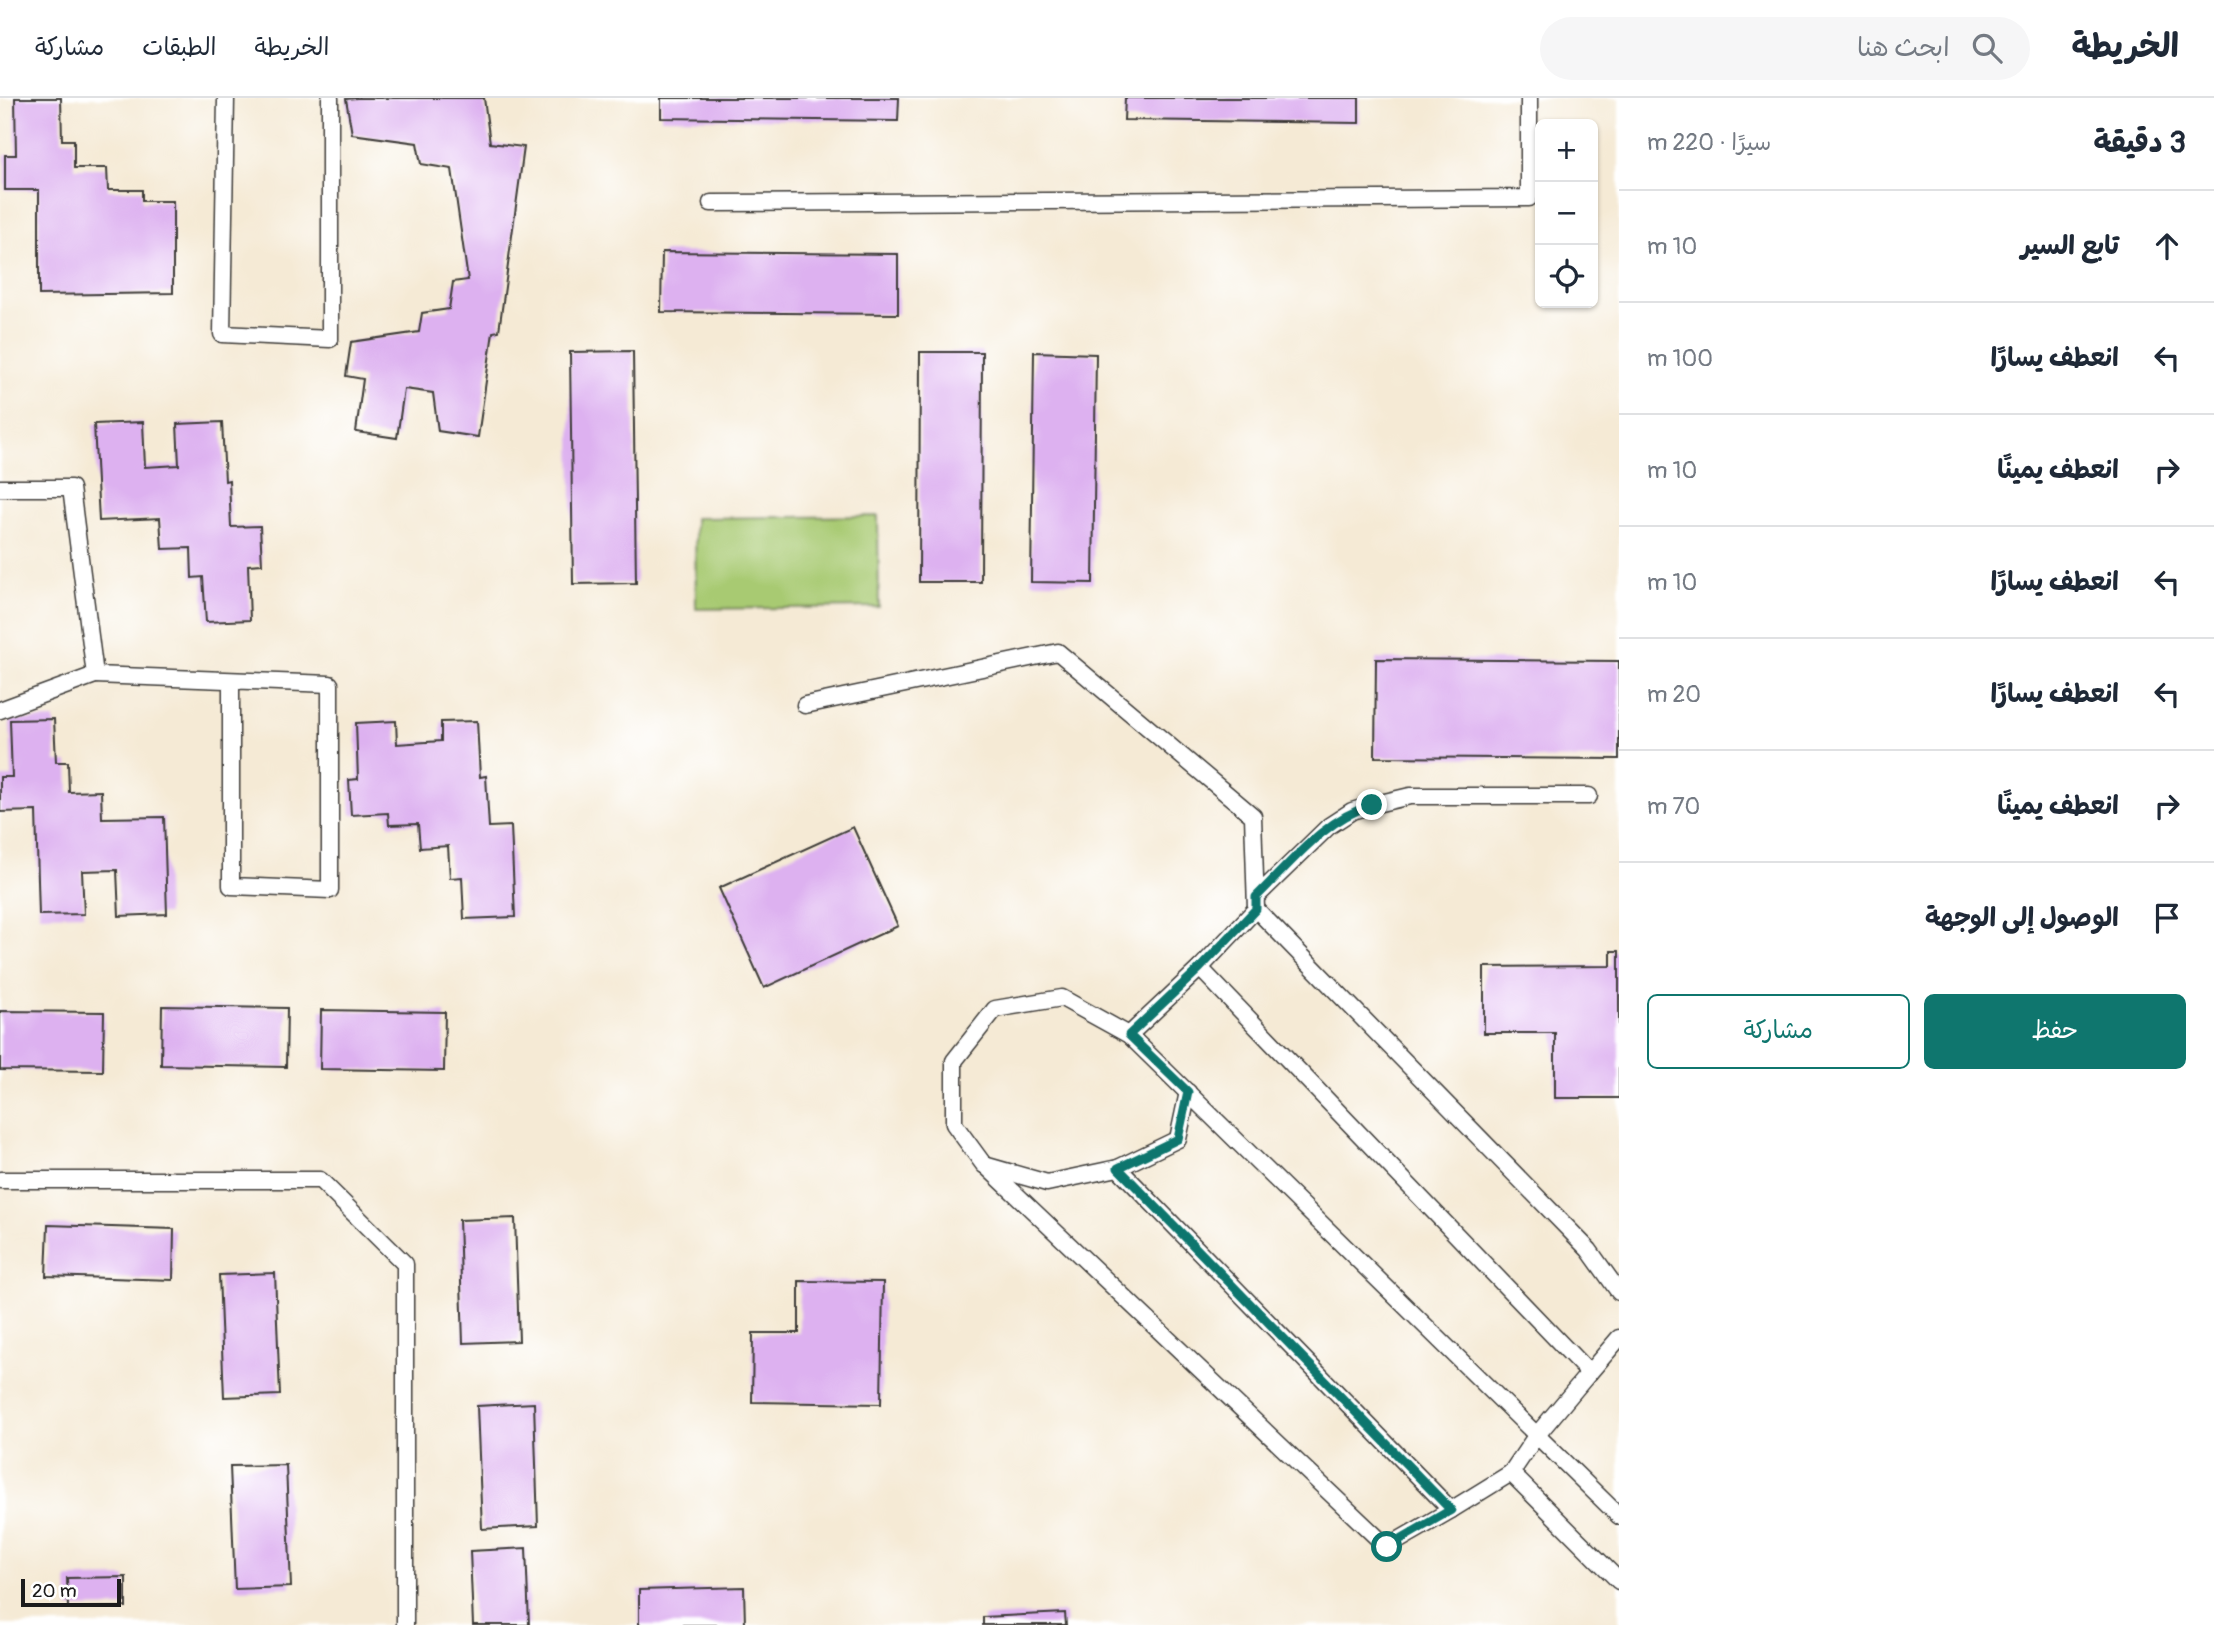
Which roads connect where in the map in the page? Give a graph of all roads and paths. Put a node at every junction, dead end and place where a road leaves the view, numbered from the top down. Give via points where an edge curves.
1 (226, 98) edge
2 (330, 98) edge
3 (1529, 98) edge
4 (711, 203) dead end
5 (0, 488) edge
6 (95, 675) junction
7 (231, 681) junction
8 (805, 705) dead end
9 (0, 710) edge
10 (1589, 796) dead end
11 (1256, 903) junction
12 (1200, 968) junction
13 (1129, 1035) junction
14 (1188, 1092) junction
15 (984, 1165) junction
16 (1118, 1168) junction
17 (0, 1180) edge
18 (1619, 1292) edge
19 (1619, 1338) edge
20 (1589, 1373) junction
21 (1536, 1436) junction
22 (1511, 1473) junction
23 (1451, 1510) junction
24 (1619, 1516) edge
25 (1619, 1581) edge
26 (405, 1625) edge

1 - 2 lane via 222,334 330,339
3 - 4 lane via 1529,198
5 - 6 lane via 71,488
6 - 7 lane
6 - 9 lane
7 - 7 lane via 330,684 330,890 231,886
8 - 11 lane via 1058,652 1253,816
10 - 11 lane via 1410,796 1352,811 1329,826
11 - 12 lane
11 - 18 lane via 1589,1250
12 - 13 lane
12 - 20 lane
13 - 14 lane
13 - 15 lane via 1062,998 995,1009 954,1061 954,1124
14 - 16 lane via 1178,1139
14 - 21 lane
15 - 16 lane via 1047,1183
15 - 23 lane via 1387,1547
16 - 23 lane
17 - 26 lane via 320,1180 405,1264
19 - 20 lane
20 - 21 lane
21 - 22 lane
21 - 24 lane
22 - 23 lane
22 - 25 lane

